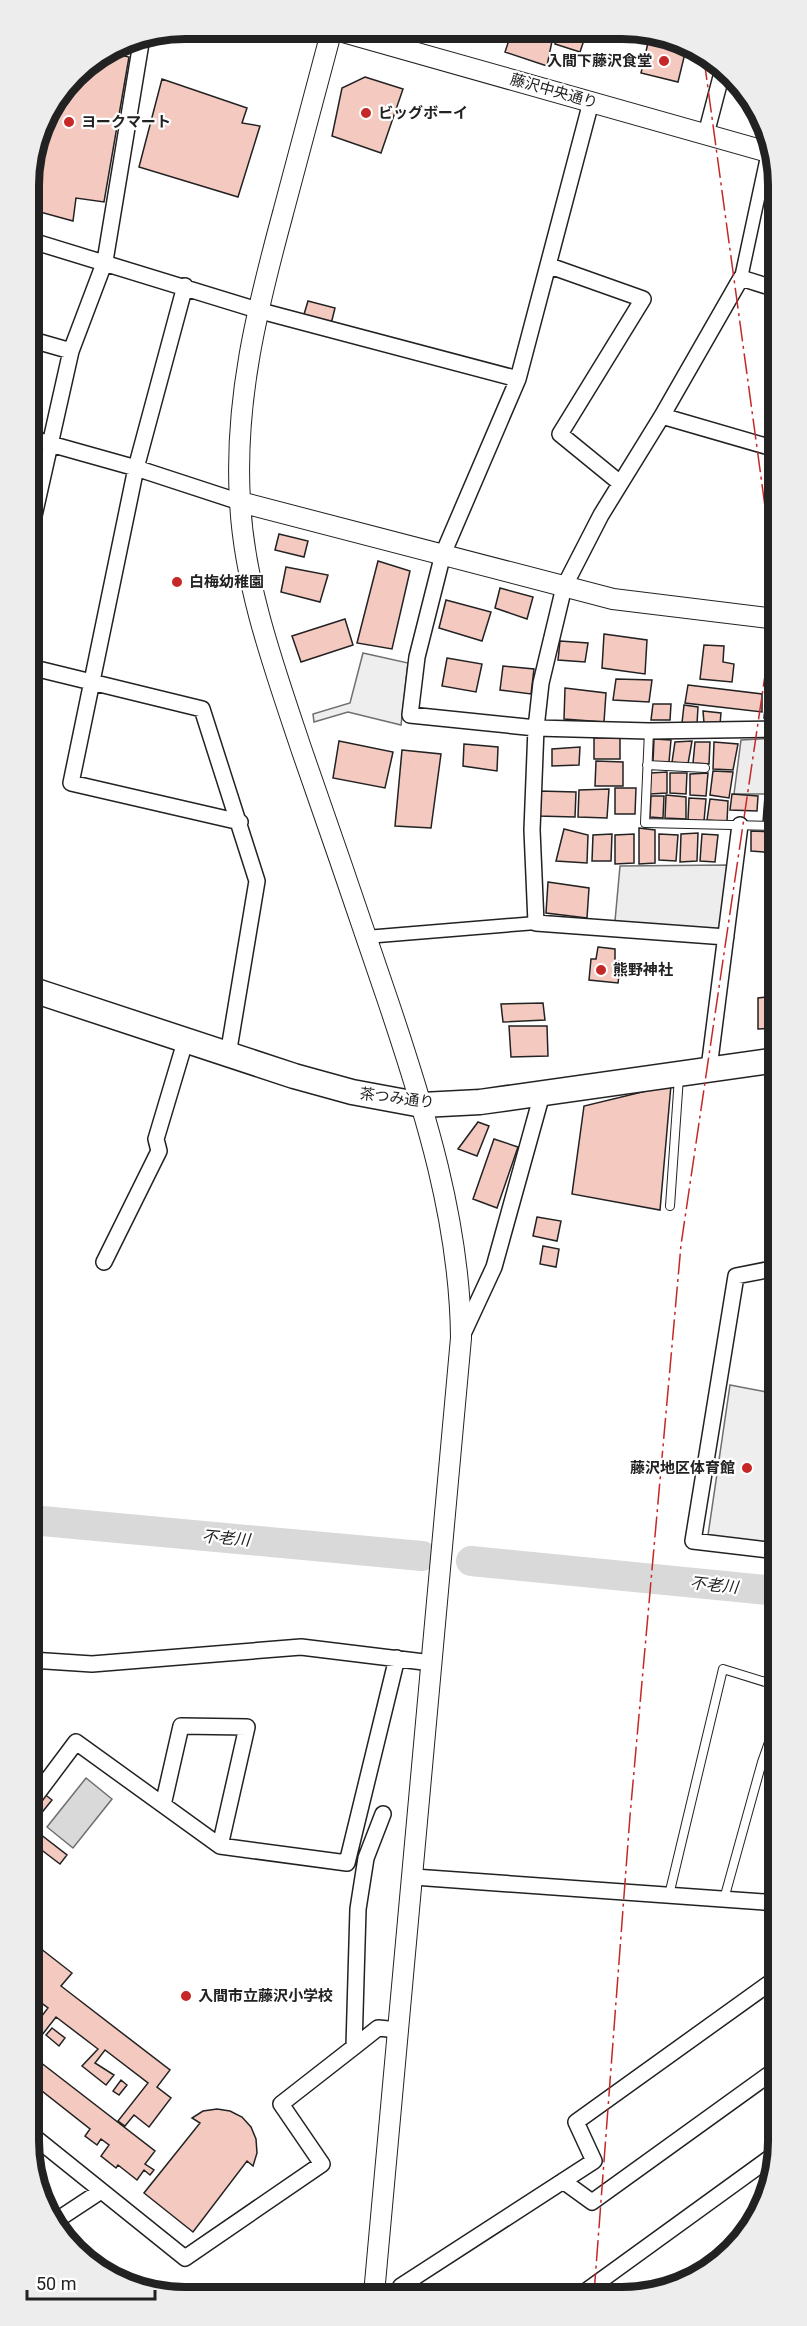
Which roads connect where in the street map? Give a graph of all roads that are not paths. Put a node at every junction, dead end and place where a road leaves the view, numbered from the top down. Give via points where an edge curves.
1 (329, 39) edge
2 (367, 39) edge
3 (140, 46) edge
4 (721, 78) edge
5 (591, 102) junction
6 (706, 134) junction
7 (763, 151) edge
8 (767, 171) edge
9 (39, 243) edge
10 (105, 261) junction
11 (550, 266) junction
12 (741, 278) junction
13 (185, 286) junction
14 (768, 286) edge
15 (257, 310) junction
16 (39, 342) edge
17 (71, 351) junction
18 (518, 379) junction
19 (662, 416) junction
20 (39, 441) edge
21 (52, 444) junction
22 (768, 447) edge
23 (136, 468) junction
24 (620, 483) junction
25 (39, 497) edge
26 (240, 502) junction
27 (444, 555) junction
28 (564, 587) junction
29 (768, 618) edge
30 (39, 669) edge
31 (92, 682) junction
32 (536, 728) junction
33 (768, 729) edge
34 (649, 731) junction
35 (647, 765) junction
36 (705, 768) dead end
37 (240, 822) junction
38 (740, 825) junction
39 (768, 826) edge
40 (536, 923) junction
41 (366, 937) junction
42 (726, 937) junction
43 (39, 991) edge
44 (185, 1042) junction
45 (228, 1055) junction
46 (768, 1061) edge
47 (709, 1068) junction
48 (680, 1073) junction
49 (542, 1094) junction
50 (422, 1105) junction
51 (670, 1206) dead end
52 (104, 1262) dead end
53 (768, 1270) edge
54 (461, 1338) junction
55 (768, 1550) edge
56 (397, 1658) junction
57 (39, 1661) edge
58 (432, 1664) junction
59 (768, 1683) edge
60 (768, 1745) edge
61 (39, 1791) edge
62 (163, 1804) junction
63 (383, 1814) dead end
64 (220, 1846) junction
65 (414, 1877) junction
66 (669, 1895) junction
67 (724, 1899) junction
68 (768, 1902) edge
69 (768, 1984) edge
70 (399, 2030) junction
71 (354, 2047) junction
72 (768, 2075) edge
73 (39, 2141) edge
74 (766, 2161) edge
75 (563, 2181) junction
76 (101, 2191) junction
77 (61, 2217) edge
78 (375, 2287) edge
79 (400, 2287) edge
80 (604, 2287) edge

1 - 15 street
2 - 5 street, 藤沢中央通り
3 - 10 street
4 - 6 street
5 - 6 street, 藤沢中央通り
5 - 11 street
6 - 7 street, 藤沢中央通り
8 - 12 street
9 - 10 street
10 - 13 street
10 - 17 street
11 - 18 street
11 - 24 street via 643,299 560,434
12 - 14 street
12 - 19 street
13 - 15 street
13 - 23 street
15 - 18 street
15 - 26 street via 240,411
16 - 17 street
17 - 21 street
18 - 27 street
19 - 22 street
19 - 24 street
20 - 21 street
21 - 23 street
21 - 25 street
23 - 26 street
23 - 31 street
24 - 28 street
26 - 27 street
26 - 41 street via 255,602
27 - 28 street
27 - 32 street via 417,657 410,715
28 - 29 street via 613,599
28 - 32 street via 541,683
30 - 31 street
31 - 37 street via 202,709
31 - 37 street via 70,783
32 - 34 street
32 - 40 street via 532,830
33 - 34 street
34 - 35 lane
35 - 36 lane
35 - 38 lane via 645,823
37 - 45 street via 257,881
38 - 39 lane
38 - 42 street
40 - 41 street
40 - 42 street
41 - 50 street
42 - 47 street
43 - 44 main road, 茶つみ通り
44 - 45 main road, 茶つみ通り
44 - 52 street via 156,1139 159,1151
45 - 50 main road, 茶つみ通り via 352,1092
46 - 47 main road, 茶つみ通り
47 - 48 main road, 茶つみ通り
48 - 49 main road, 茶つみ通り
48 - 51 lane
49 - 50 main road, 茶つみ通り
49 - 54 street via 494,1267
50 - 54 street via 452,1227
53 - 55 street via 736,1276 693,1540
54 - 58 street
56 - 57 street via 301,1647 92,1664
56 - 58 street
56 - 64 street via 347,1863
58 - 65 street
59 - 66 lane via 723,1670
60 - 67 lane
61 - 62 street via 76,1742
62 - 64 street
62 - 64 street via 181,1726 247,1727
63 - 71 street via 366,1858 358,1909
65 - 66 street
65 - 70 street
66 - 67 street
67 - 68 street
69 - 75 street via 576,2122 594,2161
70 - 71 street via 378,2028
70 - 78 street
71 - 76 street via 281,2104 322,2164 185,2258
72 - 75 street via 592,2202
73 - 76 street
74 - 80 street
75 - 79 street
76 - 77 street

